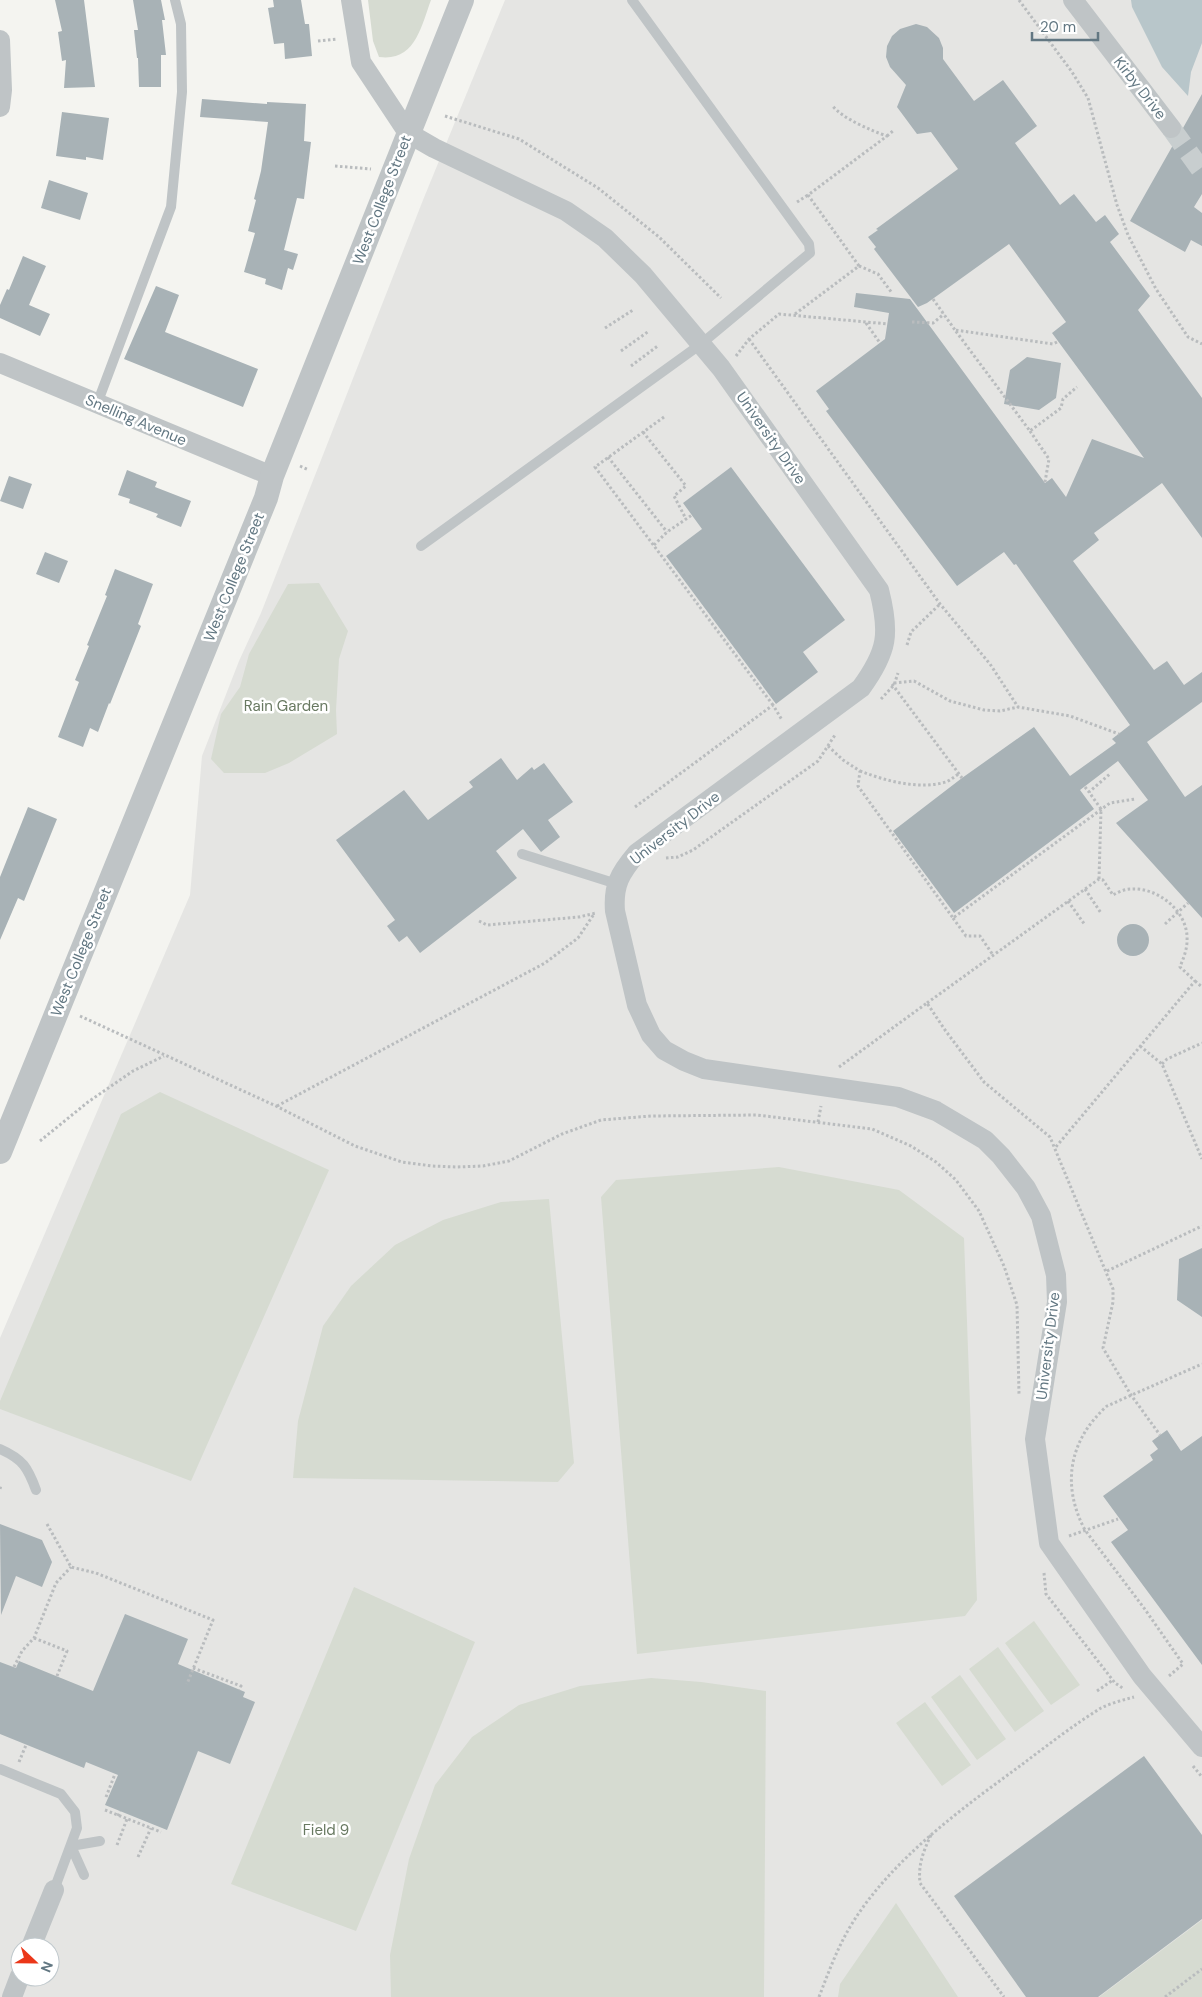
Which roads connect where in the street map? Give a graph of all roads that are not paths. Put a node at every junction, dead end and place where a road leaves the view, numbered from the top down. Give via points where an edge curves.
1 (175, 0) edge
2 (350, 0) edge
3 (462, 0) edge
4 (632, 0) edge
5 (1073, 0) edge
6 (0, 40) edge
7 (0, 107) edge
8 (1171, 128) tunnel mouth
9 (408, 133) junction
10 (701, 344) junction
11 (0, 363) edge
12 (97, 404) junction
13 (272, 476) junction
14 (421, 546) dead end
15 (522, 854) dead end
16 (617, 884) junction
17 (0, 1152) edge
18 (0, 1449) edge
19 (36, 1490) dead end
20 (1202, 1747) edge
21 (0, 1769) edge
22 (100, 1841) dead end
23 (71, 1846) junction
24 (84, 1875) dead end
25 (54, 1890) joint
26 (36, 1937) edge

1 - 12 lane via 180,24 182,92 171,207
2 - 9 street via 361,62
3 - 9 street, West College Street
4 - 10 lane via 810,247 809,256
5 - 8 street, Kirby Drive
6 - 7 street
9 - 10 street, University Drive via 566,211 590,227 643,275
9 - 13 street, West College Street
10 - 14 lane
10 - 16 street, University Drive via 879,590 886,616 885,639 874,669 861,688 637,853 623,869
11 - 12 street, Snelling Avenue
12 - 13 street, Snelling Avenue
13 - 17 street, West College Street via 266,498
15 - 16 lane
16 - 20 street, University Drive via 615,912 637,1005 651,1035 664,1050 704,1069 898,1097 936,1111 984,1140 1026,1188 1041,1216 1056,1275 1057,1302 1035,1438 1049,1543 1142,1676
18 - 19 lane via 28,1468
21 - 23 lane via 61,1794 68,1801 75,1812 77,1828
22 - 23 lane
23 - 24 lane
23 - 25 lane
25 - 26 street

